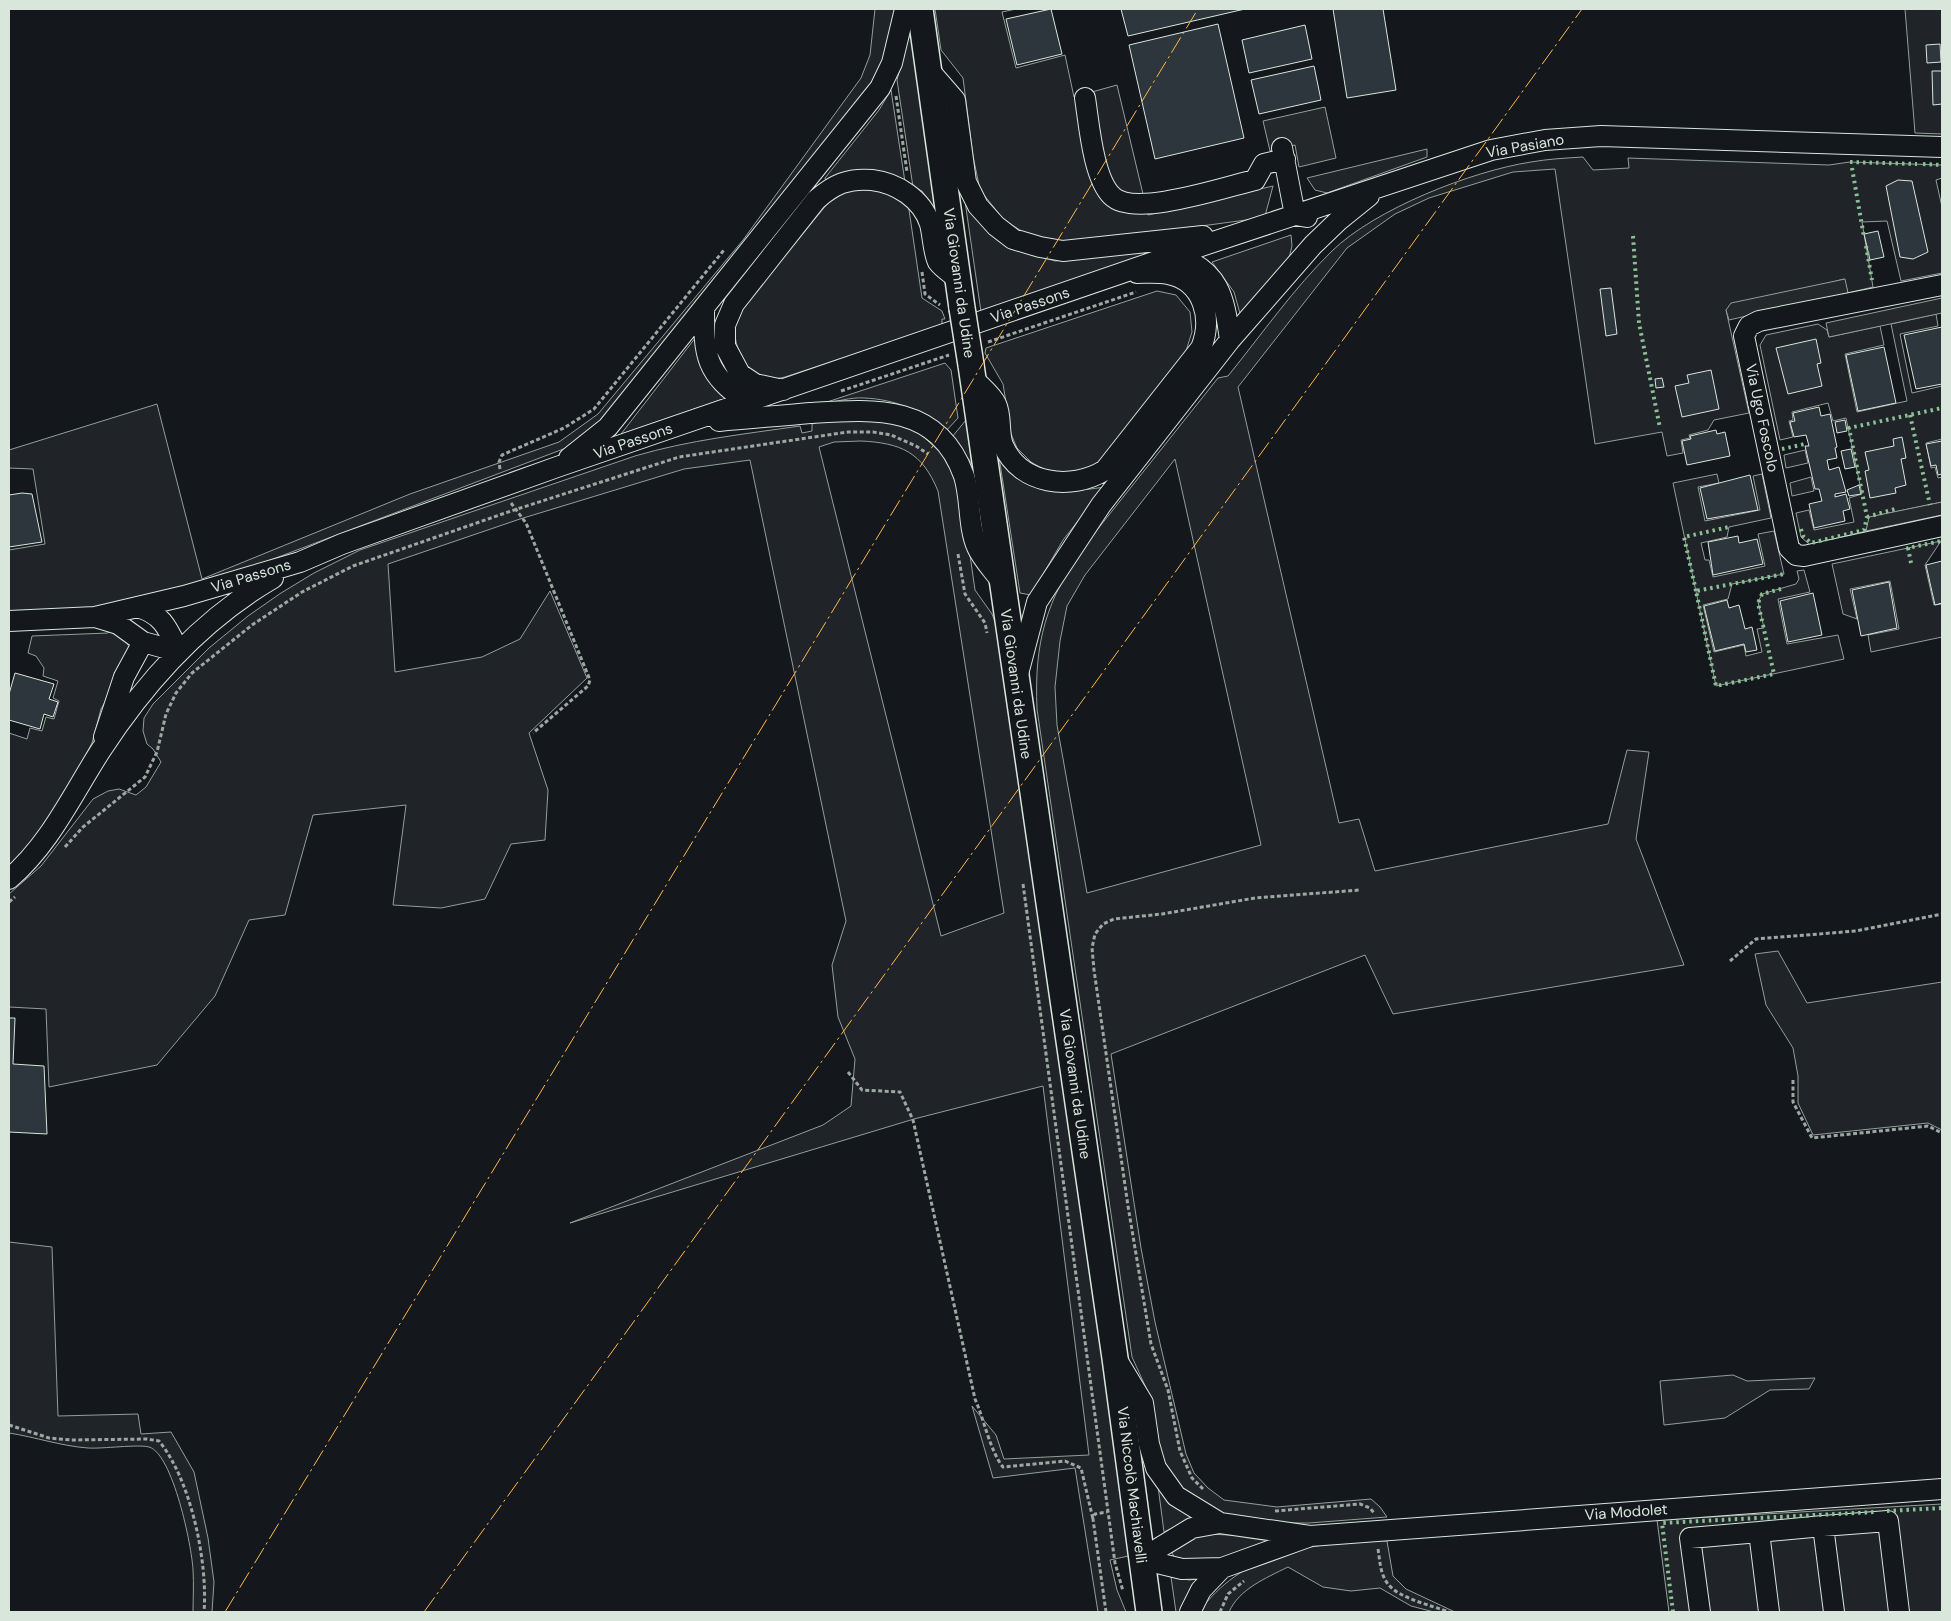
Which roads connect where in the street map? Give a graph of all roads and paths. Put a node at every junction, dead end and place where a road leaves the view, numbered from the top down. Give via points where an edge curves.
1 (905, 9) edge
2 (920, 9) edge
3 (929, 70) junction
4 (896, 93) dead end
5 (1085, 98) dead end
6 (1942, 147) edge
7 (909, 182) dead end
8 (1383, 186) junction
9 (1295, 215) junction
10 (1245, 232) junction
11 (1313, 244) junction
12 (726, 247) dead end
13 (1174, 255) junction
14 (1127, 272) junction
15 (959, 280) junction
16 (1942, 285) edge
17 (1140, 291) dead end
18 (704, 307) junction
19 (1230, 340) junction
20 (969, 360) junction
21 (783, 390) junction
22 (839, 392) dead end
23 (748, 403) junction
24 (684, 424) junction
25 (931, 456) dead end
26 (557, 467) junction
27 (502, 486) junction
28 (515, 510) junction
29 (1942, 526) edge
30 (957, 545) dead end
31 (300, 562) junction
32 (1002, 581) junction
33 (138, 608) junction
34 (95, 617) junction
35 (9, 620) edge
36 (143, 642) junction
37 (988, 642) dead end
38 (179, 652) junction
39 (1016, 683) junction
40 (533, 734) dead end
41 (100, 751) junction
42 (60, 852) dead end
43 (1022, 881) dead end
44 (16, 885) edge
45 (1360, 890) dead end
46 (9, 902) edge
47 (1942, 914) edge
48 (1730, 961) dead end
49 (848, 1072) dead end
50 (1793, 1080) dead end
51 (1942, 1133) edge
52 (1116, 1358) junction
53 (9, 1425) edge
54 (1942, 1489) edge
55 (1206, 1492) dead end
56 (1267, 1509) dead end
57 (1108, 1512) junction
58 (1093, 1519) junction
59 (1220, 1523) junction
60 (1823, 1526) junction
61 (1759, 1532) junction
62 (1310, 1536) junction
63 (1375, 1543) junction
64 (1141, 1559) junction
65 (1222, 1568) junction
66 (1248, 1578) dead end
67 (1126, 1598) dead end
68 (204, 1612) edge
69 (1106, 1612) edge
70 (1149, 1612) edge
71 (1190, 1612) edge
72 (1220, 1612) edge
73 (1449, 1612) edge
74 (1700, 1612) edge
75 (1769, 1612) edge
76 (1834, 1612) edge
77 (1899, 1612) edge

1 - 18 street via 892,63 880,88
2 - 3 main road, Via Giovanni da Udine
3 - 10 street via 955,100 966,182 978,206 996,226 1014,238 1040,248 1063,251
3 - 15 main road, Via Giovanni da Udine
4 - 7 path
5 - 9 street via 1100,176 1112,196 1124,203 1153,204 1255,180 1264,164 1284,153
6 - 8 street, Via Pasiano via 1601,136 1545,140 1491,150
8 - 9 street, Via Pasiano
8 - 11 street via 1338,220
9 - 10 street, Via Pasiano
9 - 11 street via 1314,222
10 - 13 street, Via Pasiano
11 - 19 street
12 - 27 path via 594,409 564,428 502,455 499,462
13 - 14 street, Via Pasiano
13 - 19 street via 1192,261 1213,280 1226,311
14 - 20 street via 1168,274 1180,278 1202,298 1207,328 1201,348 1105,470 1093,478 1062,483 1041,479 1013,461 1003,444 997,404
14 - 21 street, Via Passons
15 - 20 main road, Via Giovanni da Udine, bridge
15 - 21 street via 938,262 929,222 911,196 876,181 860,179 843,181 827,190 734,304 725,325 726,346 740,374 755,384
16 - 29 street, Via Ugo Foscolo via 1759,321 1749,326 1744,336 1789,548 1796,555 1804,556
17 - 20 path
18 - 23 street via 705,344 714,373 726,387
18 - 26 street via 608,427
19 - 39 street via 1101,505 1037,602
20 - 22 path
20 - 32 main road, Via Giovanni da Udine
21 - 23 street, Via Passons
23 - 24 street, Via Passons
24 - 26 street, Via Passons
24 - 32 street via 854,409 903,414 943,441 953,454 964,477 977,547
25 - 28 path via 891,435 839,433 679,457
26 - 27 street, Via Passons
27 - 28 path
27 - 31 street, Via Passons
28 - 40 path via 526,523 590,680 588,686
28 - 42 path via 353,566 302,592 252,625 192,673 176,693 166,714 158,752 146,777 83,827
30 - 37 path via 965,594 985,623
31 - 33 street, Via Passons
31 - 38 street via 244,595
32 - 39 main road, Via Giovanni da Udine
33 - 34 street, Via Passons
33 - 38 street via 151,611 166,625
34 - 35 street, Via Passons
34 - 36 street, Via Passons via 118,624
36 - 38 street, Via Passons
36 - 41 street via 120,686
38 - 41 street via 145,687
39 - 52 main road, Via Giovanni da Udine
41 - 44 street via 63,813 24,866
43 - 57 path
44 - 46 path
45 - 55 path via 1255,898 1114,919 1103,924 1095,934 1092,948 1094,970 1151,1344 1168,1390 1180,1451 1192,1478
47 - 48 path via 1856,931 1756,939
49 - 58 path via 862,1090 900,1092 913,1120 975,1399 997,1460 1003,1468 1065,1461 1082,1468
50 - 51 path via 1794,1102 1812,1138 1928,1126
52 - 59 street, Via Modolet via 1143,1403 1149,1444 1160,1475 1176,1496
52 - 64 main road, Via Niccolò Machiavelli
53 - 68 path via 50,1438 159,1441 179,1476 197,1529 202,1556
54 - 63 street, Via Modolet
56 - 63 path via 1310,1510 1366,1505 1374,1511
57 - 58 path via 1096,1514
57 - 67 path via 1115,1563
58 - 69 path
59 - 62 street, Via Modolet
59 - 64 street, Via Modolet via 1192,1528
60 - 61 street
60 - 76 street
60 - 77 street via 1888,1520
61 - 74 street via 1690,1538
61 - 75 street
62 - 63 street, Via Modolet
62 - 65 street, Via Modolet
63 - 73 path via 1388,1585 1408,1597
64 - 65 street, Via Modolet via 1182,1569
64 - 70 main road, Via Niccolò Machiavelli
65 - 71 street, Via Modolet via 1201,1590
66 - 72 path via 1228,1594

